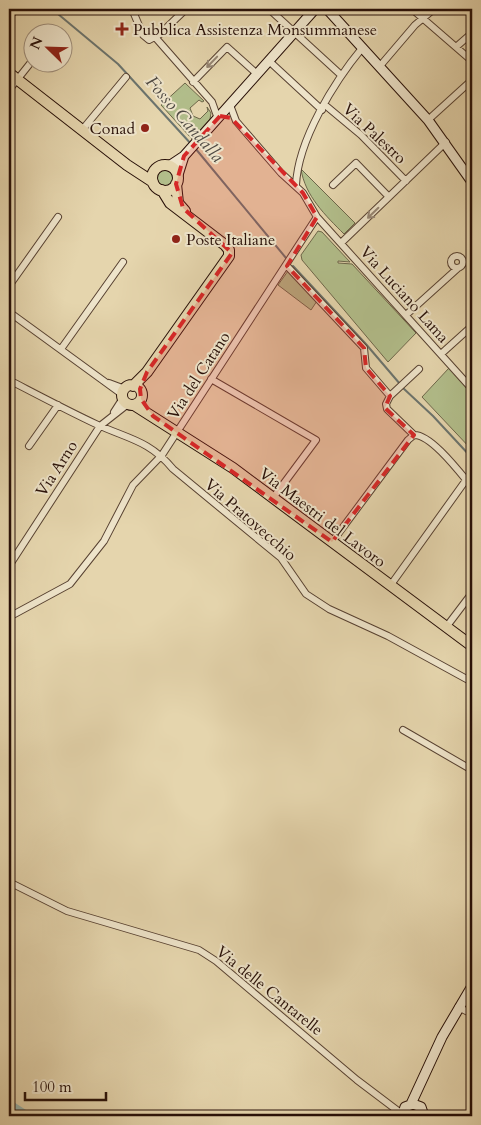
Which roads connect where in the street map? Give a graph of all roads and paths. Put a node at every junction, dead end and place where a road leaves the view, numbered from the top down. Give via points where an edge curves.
1 (15, 9) edge
2 (132, 9) edge
3 (186, 9) edge
4 (269, 9) edge
5 (316, 9) edge
6 (327, 9) edge
7 (412, 9) edge
8 (434, 9) edge
9 (9, 18) edge
10 (422, 18) junction
11 (295, 32) junction
12 (472, 32) edge
13 (155, 37) junction
14 (363, 47) junction
15 (456, 47) junction
16 (269, 61) junction
17 (472, 61) edge
18 (380, 66) junction
19 (256, 73) junction
20 (12, 74) edge
21 (341, 75) junction
22 (126, 77) dead end
23 (472, 80) edge
24 (193, 82) junction
25 (244, 87) junction
26 (9, 90) edge
27 (230, 105) junction
28 (323, 108) junction
29 (217, 119) junction
30 (428, 120) junction
31 (236, 121) junction
32 (82, 130) junction
33 (446, 142) junction
34 (190, 149) junction
35 (127, 165) junction
36 (170, 166) junction
37 (158, 168) junction
38 (177, 180) junction
39 (406, 181) junction
40 (154, 182) junction
41 (472, 182) edge
42 (296, 185) junction
43 (333, 185) dead end
44 (162, 190) junction
45 (389, 197) junction
46 (58, 217) dead end
47 (317, 217) junction
48 (194, 221) junction
49 (341, 243) junction
50 (123, 262) dead end
51 (287, 266) junction
52 (458, 268) dead end
53 (9, 286) edge
54 (9, 312) edge
55 (406, 315) junction
56 (472, 326) edge
57 (61, 349) junction
58 (441, 354) junction
59 (419, 369) dead end
60 (212, 379) junction
61 (9, 380) edge
62 (472, 389) edge
63 (392, 395) junction
64 (131, 396) junction
65 (58, 405) junction
66 (100, 426) junction
67 (176, 433) junction
68 (414, 435) junction
69 (29, 446) dead end
70 (162, 455) junction
71 (466, 480) junction
72 (472, 487) edge
73 (273, 498) junction
74 (332, 542) junction
75 (9, 566) edge
76 (390, 586) junction
77 (472, 593) edge
78 (9, 617) edge
79 (447, 626) junction
80 (472, 646) edge
81 (472, 682) edge
82 (403, 730) dead end
83 (472, 770) edge
84 (9, 882) edge
85 (472, 986) edge
86 (458, 1007) junction
87 (468, 1012) dead end
88 (420, 1081) junction
89 (421, 1107) junction
90 (403, 1110) edge
91 (392, 1116) edge
92 (424, 1116) edge

1 - 9 street
2 - 13 street via 143,35 149,40
3 - 13 street
4 - 11 street
5 - 11 street
6 - 14 street
7 - 10 street
8 - 10 street
10 - 15 street
10 - 18 street
11 - 16 street
11 - 21 street
12 - 15 street
13 - 24 street
14 - 18 street
14 - 21 street
15 - 17 street
16 - 19 street
16 - 28 street
18 - 30 street
19 -> 24 street via 226,47
19 - 25 street
20 - 26 street
20 - 32 main road
21 - 28 street
22 - 32 street
23 - 30 street
24 - 29 street via 215,106
25 - 27 street
25 - 29 street via 238,90
27 - 29 street
27 - 31 street
28 - 39 street, Via Palestro via 360,135
28 - 42 street via 303,145
29 - 31 street
29 - 34 street
30 - 33 street
31 - 42 street via 280,173
32 - 35 main road
33 - 39 street, Via Palestro
33 - 41 street
34 - 36 street
34 - 38 street
35 - 37 main road
35 - 40 main road
36 - 37 main road
36 - 38 main road
37 - 40 main road
38 - 44 main road via 170,190
38 - 48 main road via 178,203
39 - 45 street, Via Palestro
40 - 44 main road
42 - 47 street
43 - 45 street via 356,163
44 - 48 main road via 170,203
45 -> 49 street, Via Palestro
46 - 53 street
47 - 49 street, Via Luciano Lama
47 - 51 street, Via del Catano
48 - 64 main road via 225,245 229,256
49 - 55 street, Via Luciano Lama
50 - 57 street
51 - 60 street, Via del Catano
51 - 63 street via 364,348 366,368
52 - 55 street
54 - 57 street
55 - 58 street, Via Luciano Lama
56 - 58 street
57 - 64 street via 101,379
58 - 62 street, Via Luciano Lama
59 - 63 street
60 - 67 street, Via del Catano
60 - 73 street via 316,440
61 - 65 street, Via Pratovecchio
63 - 68 street via 386,404 387,409
64 - 66 street, Via Arno
64 - 67 main road, Via Maestri del Lavoro
65 - 66 street, Via Pratovecchio
65 - 69 street
66 - 70 street, Via Pratovecchio via 149,446
66 - 75 street, Via Arno
67 - 70 street, Via del Catano
67 - 73 main road, Via Maestri del Lavoro via 233,468
68 - 71 street via 421,435 429,441
68 - 74 street
70 - 78 street, Via del Catano via 133,485 104,541 70,584
70 - 81 street, Via Pratovecchio via 172,469 281,558 306,594
71 - 72 street
71 - 76 street
73 - 74 main road, Via Maestri del Lavoro
74 - 76 main road, Via Maestri del Lavoro
76 - 79 main road, Via Maestri del Lavoro
77 - 79 street
79 - 80 main road, Via Maestri del Lavoro
82 - 83 street
84 - 90 street, Via delle Cantarelle via 67,911 199,950 357,1080
85 - 86 street
86 - 87 street
86 - 88 street
88 - 89 street
88 - 90 street
89 - 90 street
89 - 92 street
90 - 91 street

